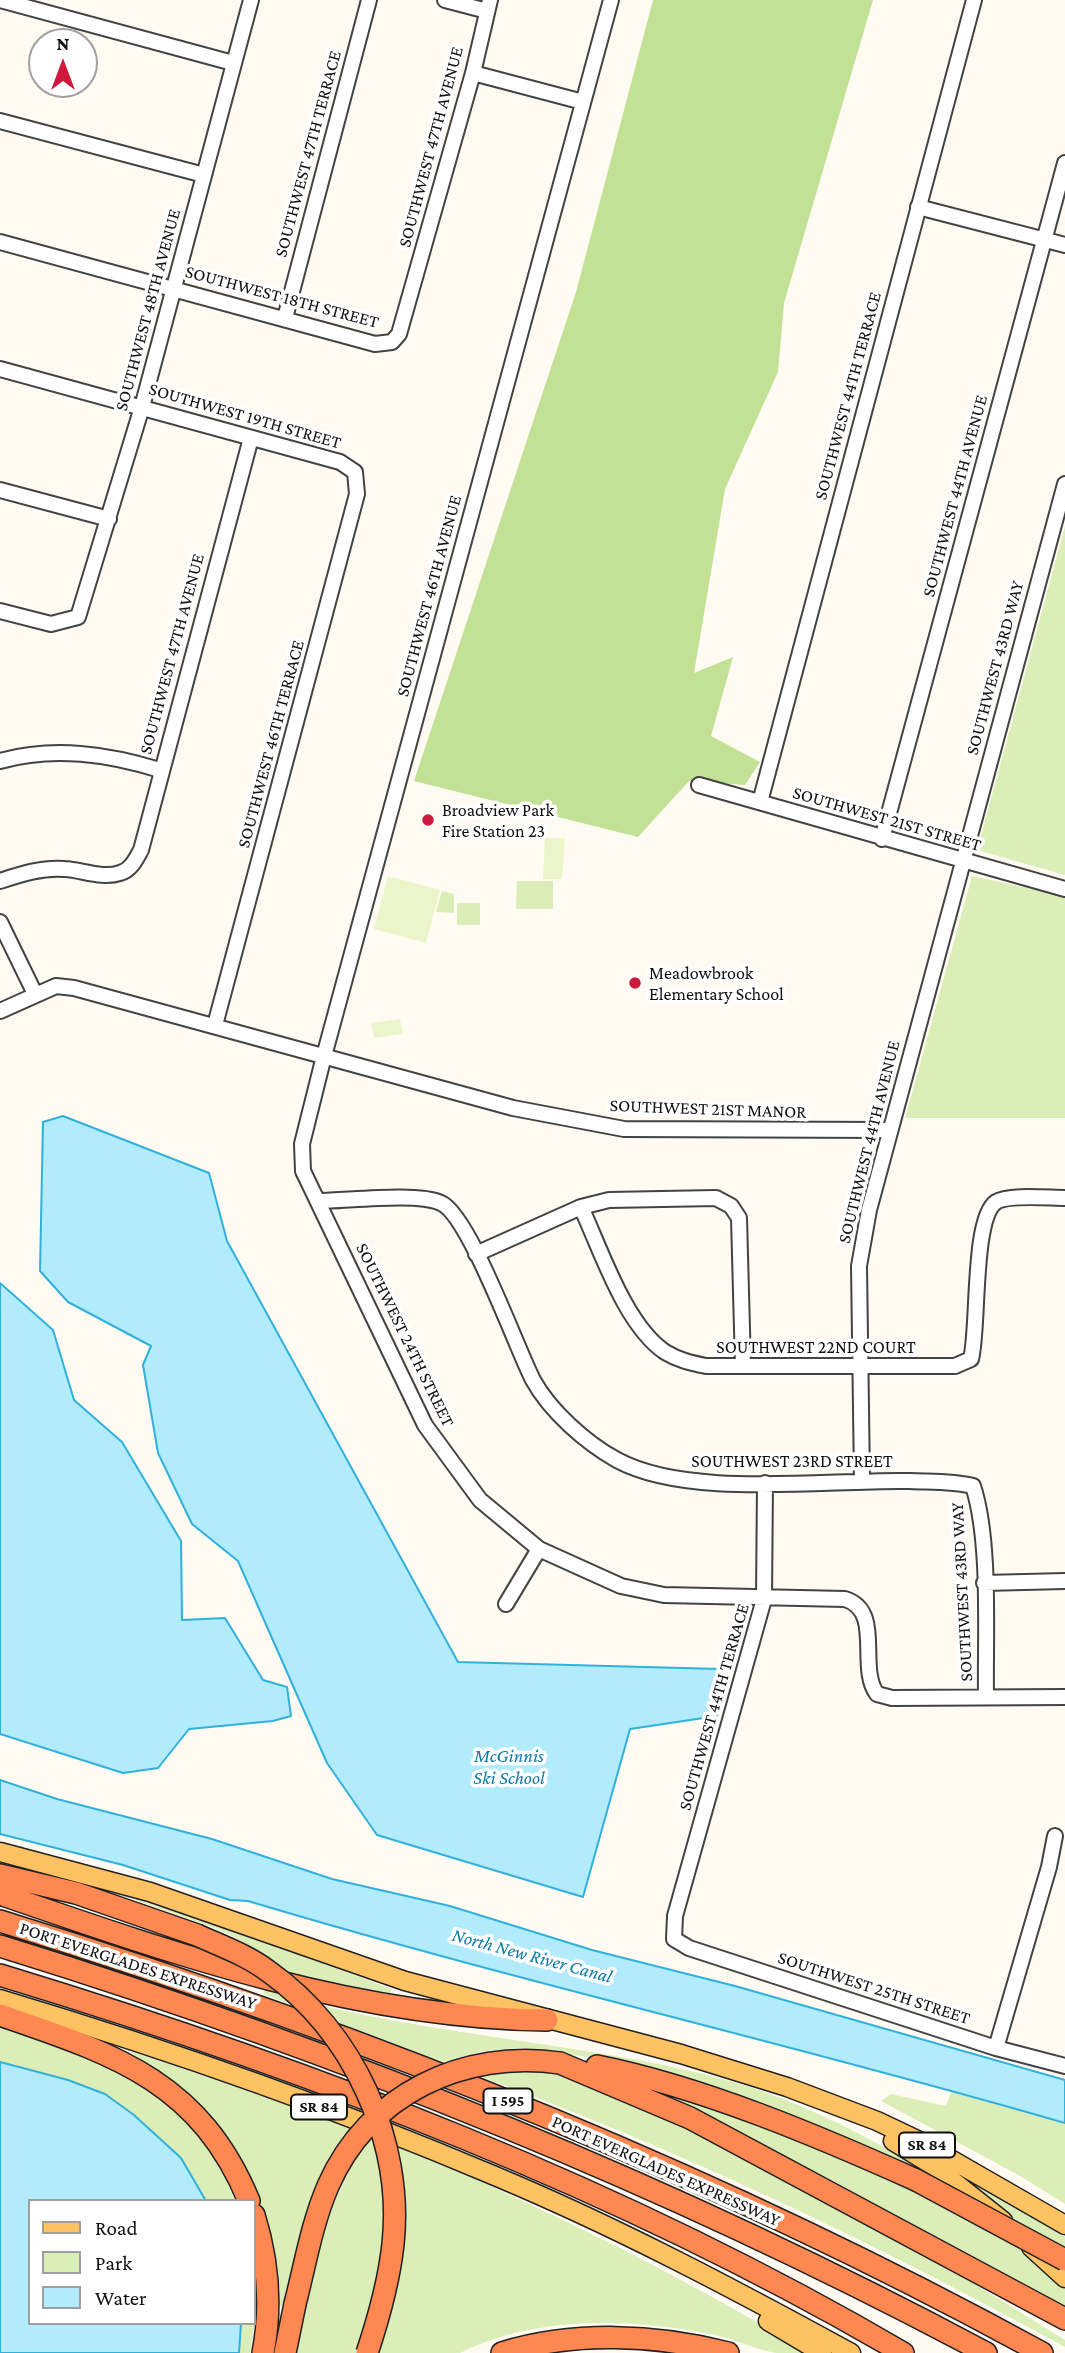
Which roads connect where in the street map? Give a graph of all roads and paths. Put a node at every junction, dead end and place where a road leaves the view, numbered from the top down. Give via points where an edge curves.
1 (0, 0) edge
2 (251, 0) edge
3 (369, 0) edge
4 (445, 0) edge
5 (611, 0) edge
6 (974, 0) edge
7 (488, 6) edge
8 (233, 63) junction
9 (472, 73) junction
10 (583, 102) junction
11 (0, 121) edge
12 (1065, 163) edge
13 (204, 175) junction
14 (918, 207) junction
15 (1044, 239) junction
16 (0, 242) edge
17 (1065, 245) edge
18 (172, 289) junction
19 (285, 318) junction
20 (392, 342) joint
21 (0, 369) edge
22 (142, 407) junction
23 (251, 438) junction
24 (355, 472) joint
25 (1065, 484) edge
26 (0, 490) edge
27 (109, 519) junction
28 (0, 611) edge
29 (0, 761) edge
30 (160, 770) junction
31 (699, 785) dead end
32 (760, 802) junction
33 (882, 839) junction
34 (962, 862) junction
35 (0, 881) edge
36 (1065, 889) edge
37 (0, 922) edge
38 (36, 994) junction
39 (0, 1011) edge
40 (215, 1025) junction
41 (324, 1056) junction
42 (888, 1130) junction
43 (1065, 1198) edge
44 (319, 1201) junction
45 (581, 1207) junction
46 (476, 1254) junction
47 (859, 1365) junction
48 (743, 1366) junction
49 (863, 1480) junction
50 (765, 1483) junction
51 (973, 1486) joint
52 (539, 1549) junction
53 (1065, 1581) edge
54 (984, 1583) junction
55 (764, 1599) junction
56 (506, 1604) dead end
57 (986, 1696) junction
58 (1065, 1697) edge
59 (1055, 1836) dead end
60 (0, 1852) edge
61 (0, 1875) edge
62 (0, 1894) edge
63 (0, 1921) edge
64 (674, 1939) joint
65 (0, 1946) edge
66 (0, 1975) edge
67 (0, 1999) edge
68 (0, 2015) edge
69 (547, 2020) junction
70 (996, 2048) junction
71 (560, 2063) junction
72 (1065, 2066) edge
73 (787, 2087) junction
74 (248, 2199) edge
75 (687, 2207) junction
76 (883, 2219) junction
77 (256, 2222) edge
78 (1063, 2223) edge
79 (630, 2238) junction
80 (1065, 2260) edge
81 (1065, 2278) edge
82 (1065, 2319) edge
83 (1065, 2334) edge
84 (263, 2353) edge
85 (285, 2353) edge
86 (367, 2353) edge
87 (502, 2353) edge
88 (728, 2353) edge
89 (822, 2353) edge
90 (851, 2353) edge
91 (903, 2353) edge
92 (957, 2353) edge
93 (986, 2353) edge
94 (1042, 2353) edge

1 - 8 street
2 - 8 street, SOUTHWEST 48TH AVENUE
3 - 19 street, SOUTHWEST 47TH TERRACE
4 - 7 street
5 - 10 street, SOUTHWEST 46TH AVENUE
6 - 14 street, SOUTHWEST 44TH TERRACE
7 - 9 street, SOUTHWEST 47TH AVENUE
8 - 13 street, SOUTHWEST 48TH AVENUE
9 - 10 street
9 - 20 street, SOUTHWEST 47TH AVENUE via 400,334
10 - 41 street, SOUTHWEST 46TH AVENUE
11 - 13 street
12 - 15 street, SOUTHWEST 44TH AVENUE
13 - 18 street, SOUTHWEST 48TH AVENUE
14 - 15 street
14 - 32 street, SOUTHWEST 44TH TERRACE
15 - 17 street
15 - 33 street, SOUTHWEST 44TH AVENUE
16 - 18 street, SOUTHWEST 18TH STREET
18 - 19 street, SOUTHWEST 18TH STREET
18 - 22 street, SOUTHWEST 48TH AVENUE
19 - 20 street, SOUTHWEST 18TH STREET via 375,344
21 - 22 street, SOUTHWEST 19TH STREET
22 - 23 street, SOUTHWEST 19TH STREET
22 - 27 street, SOUTHWEST 48TH AVENUE
23 - 24 street, SOUTHWEST 19TH STREET via 340,462
23 - 30 street, SOUTHWEST 47TH AVENUE
24 - 40 street, SOUTHWEST 46TH TERRACE via 357,494
25 - 34 street, SOUTHWEST 43RD WAY
26 - 27 street
27 - 28 street, SOUTHWEST 48TH AVENUE via 78,617 51,624
29 - 30 street via 65,752 121,759
30 - 35 street, SOUTHWEST 47TH AVENUE via 141,850 122,873 62,868
31 - 32 street, SOUTHWEST 21ST STREET
32 - 33 street, SOUTHWEST 21ST STREET
33 - 34 street, SOUTHWEST 21ST STREET
34 - 36 street, SOUTHWEST 21ST STREET
34 - 42 street, SOUTHWEST 44TH AVENUE
37 - 38 street
38 - 39 street
38 - 40 street via 55,986 74,988
40 - 41 street
41 - 42 street, SOUTHWEST 21ST MANOR via 513,1108 624,1129
41 - 44 street, SOUTHWEST 46TH AVENUE via 302,1153 303,1171
42 - 47 street, SOUTHWEST 44TH AVENUE via 859,1266
43 - 47 street, SOUTHWEST 22ND COURT via 1006,1199 994,1203 987,1214 976,1278 971,1360 955,1366
44 - 46 street, SOUTHWEST 23RD STREET via 417,1199 442,1203
44 - 52 street, SOUTHWEST 24TH STREET via 425,1425 480,1500
45 - 46 street
45 - 48 street, SOUTHWEST 22ND COURT via 639,1326 663,1350 682,1361 706,1366
45 - 48 street via 609,1200 716,1198 731,1206 739,1219
46 - 50 street, SOUTHWEST 23RD STREET via 534,1382 577,1430 617,1460 657,1475 694,1483
47 - 48 street, SOUTHWEST 22ND COURT
47 - 49 street, SOUTHWEST 44TH AVENUE
49 - 50 street, SOUTHWEST 23RD STREET
49 - 51 street, SOUTHWEST 23RD STREET
50 - 55 street, SOUTHWEST 44TH TERRACE
51 - 54 street, SOUTHWEST 43RD WAY via 979,1503
52 - 55 street, SOUTHWEST 24TH STREET via 621,1586 664,1595
52 - 56 street
53 - 54 street
54 - 57 street, SOUTHWEST 43RD WAY
55 - 57 street, SOUTHWEST 24TH STREET via 857,1603 866,1616 869,1683 877,1694 892,1698
55 - 64 street, SOUTHWEST 44TH TERRACE via 675,1916
57 - 58 street, SOUTHWEST 24TH STREET
59 - 70 street
60 - 69 main road, SR 84 via 150,1892 361,1967
61 - 86 highway, bridge via 76,1893 197,1935 250,1959 299,1997 335,2038 374,2109 389,2162 394,2203 387,2280
62 - 69 highway via 273,1982 386,2004 505,2020
63 - 94 highway, PORT EVERGLADES EXPRESSWAY / I 595 via 288,2016 541,2114 763,2213
64 - 70 street, SOUTHWEST 25TH STREET via 688,1948
65 - 75 highway via 169,2000 388,2079
66 - 91 highway via 223,2047 483,2146 687,2238
67 - 79 main road, SR 84 via 321,2107 497,2176
68 - 74 highway via 110,2054 158,2082 211,2134
69 - 73 main road, SR 84
70 - 72 street, SOUTHWEST 25TH STREET
71 - 76 highway via 690,2118
71 - 80 highway, bridge via 586,2063 650,2079 771,2120 916,2180
71 - 85 highway, bridge via 520,2059 483,2063 430,2080 397,2099 357,2137 321,2202
73 - 78 main road, SR 84 via 919,2141
73 - 81 main road via 934,2165
75 - 92 highway via 850,2291
75 - 93 highway via 792,2254
76 - 82 highway
76 - 83 highway
77 - 84 highway via 268,2287
79 - 89 main road
79 - 90 main road, SR 84
87 - 88 highway via 535,2343 627,2339

